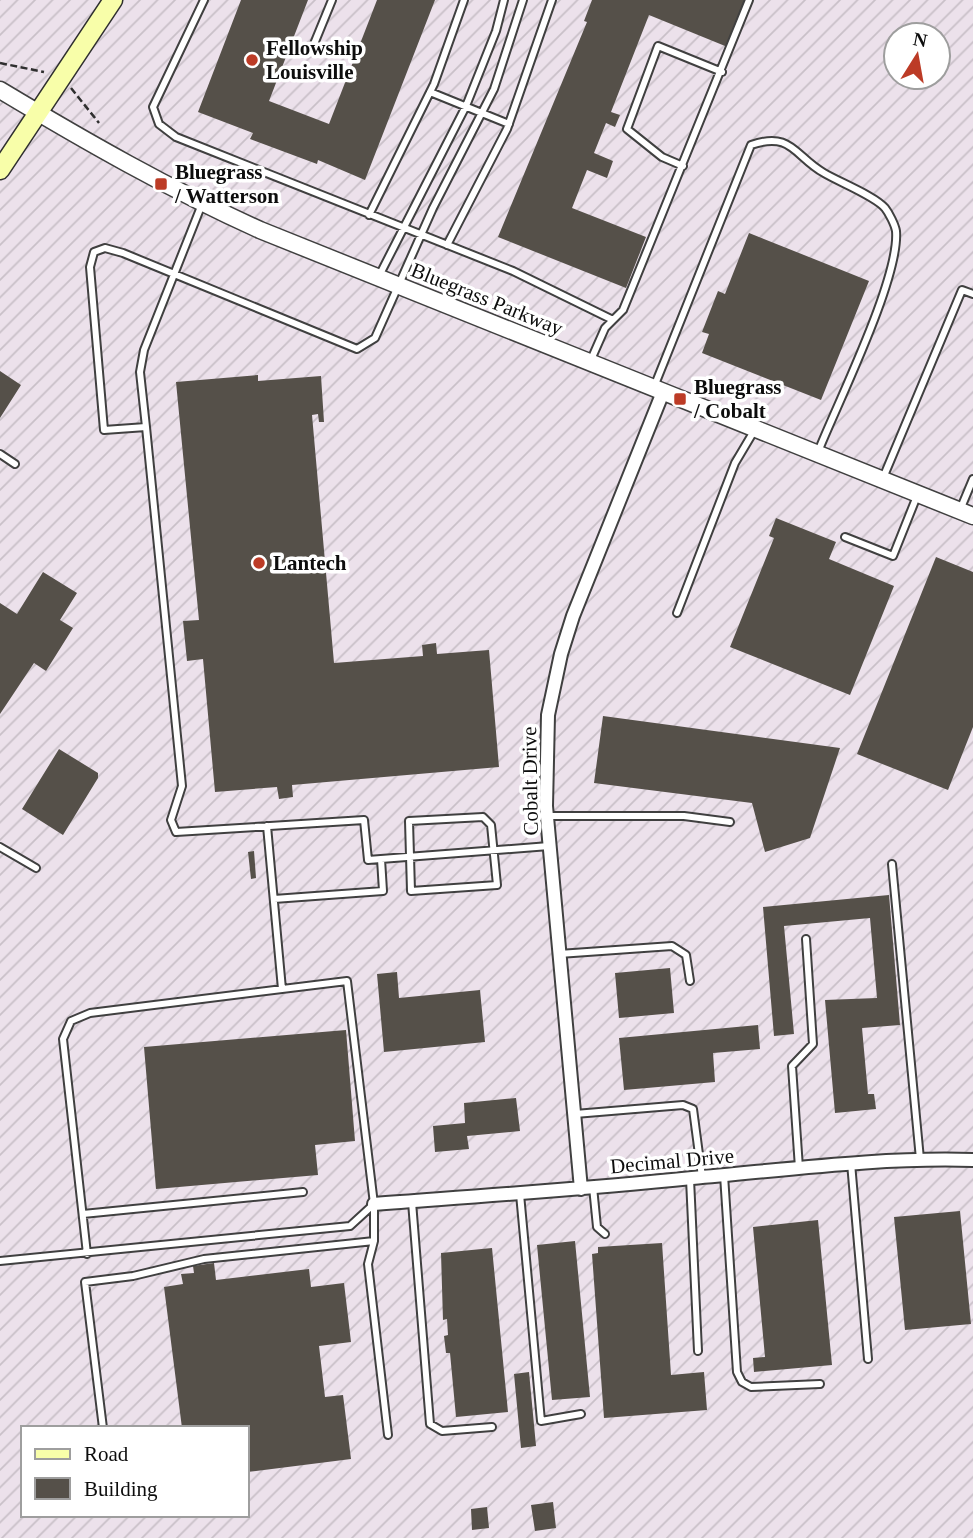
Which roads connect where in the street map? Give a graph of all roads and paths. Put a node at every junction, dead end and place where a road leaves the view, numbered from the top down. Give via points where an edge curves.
1 (113, 0) edge
2 (204, 0) edge
3 (331, 0) edge
4 (464, 0) edge
5 (504, 0) edge
6 (523, 0) edge
7 (552, 0) edge
8 (749, 0) edge
9 (314, 44) dead end
10 (0, 63) edge
11 (44, 72) dead end
12 (722, 72) junction
13 (71, 88) dead end
14 (0, 90) edge
15 (430, 92) junction
16 (466, 106) junction
17 (38, 113) junction
18 (482, 114) junction
19 (99, 123) dead end
20 (509, 124) junction
21 (683, 166) junction
22 (0, 170) edge
23 (202, 204) junction
24 (369, 215) junction
25 (401, 228) junction
26 (420, 236) junction
27 (447, 245) junction
28 (175, 274) junction
29 (377, 279) junction
30 (398, 286) junction
31 (973, 294) edge
32 (613, 320) junction
33 (589, 363) junction
34 (658, 390) junction
35 (146, 427) junction
36 (755, 429) junction
37 (0, 454) edge
38 (817, 454) junction
39 (15, 464) dead end
40 (973, 479) edge
41 (883, 480) junction
42 (918, 494) junction
43 (966, 513) edge
44 (845, 537) dead end
45 (677, 613) dead end
46 (547, 816) junction
47 (730, 822) dead end
48 (267, 826) junction
49 (550, 846) junction
50 (0, 847) edge
51 (494, 850) junction
52 (409, 857) junction
53 (381, 859) junction
54 (892, 864) dead end
55 (36, 868) dead end
56 (274, 899) junction
57 (806, 939) dead end
58 (559, 954) junction
59 (690, 981) dead end
60 (282, 989) junction
61 (575, 1114) junction
62 (920, 1159) junction
63 (973, 1160) edge
64 (850, 1163) junction
65 (799, 1168) junction
66 (724, 1175) junction
67 (696, 1178) junction
68 (587, 1188) junction
69 (303, 1192) dead end
70 (520, 1194) junction
71 (412, 1202) junction
72 (374, 1204) junction
73 (83, 1214) junction
74 (605, 1234) dead end
75 (374, 1241) junction
76 (87, 1254) junction
77 (0, 1262) edge
78 (698, 1351) dead end
79 (867, 1359) dead end
80 (820, 1384) dead end
81 (581, 1414) dead end
82 (103, 1426) edge
83 (492, 1427) dead end
84 (388, 1435) dead end

1 - 17 main road
2 - 24 lane via 153,107 159,124 176,137
3 - 9 lane
4 - 15 lane
5 - 16 lane
6 - 18 lane via 505,63
7 - 20 lane
8 - 12 lane
10 - 11 path
12 - 21 lane
12 - 21 lane via 658,46 646,72 627,129 662,157
13 - 19 path
14 - 17 street, Bluegrass Parkway
15 - 16 lane
15 - 24 lane
16 - 18 lane
16 - 25 lane
17 - 22 main road
17 - 23 street, Bluegrass Parkway
18 - 20 lane
18 - 26 lane
20 - 27 lane
21 - 32 lane via 623,310
23 - 28 lane
23 - 29 street, Bluegrass Parkway
24 - 25 lane
25 - 26 lane
25 - 29 lane
26 - 27 lane
26 - 30 lane
27 - 32 lane
28 - 30 lane via 357,349 375,338
28 - 35 lane via 144,350 140,372
28 - 35 lane via 105,248 94,252 90,267 104,430
29 - 30 street, Bluegrass Parkway
30 - 33 street, Bluegrass Parkway
31 - 41 lane via 961,290
32 - 33 lane
33 - 34 street, Bluegrass Parkway
34 - 36 street, Bluegrass Parkway
34 - 38 lane via 751,145 765,140 792,145 813,167 884,206 896,229 889,278
34 - 46 street, Cobalt Drive via 561,654 548,715
35 - 48 lane via 182,786 171,820 176,832
36 - 38 street, Bluegrass Parkway
36 - 45 lane via 735,463
37 - 39 lane
38 - 41 street, Bluegrass Parkway
40 - 43 lane
41 - 42 street, Bluegrass Parkway
42 - 43 street, Bluegrass Parkway
42 - 44 lane via 893,556
46 - 47 lane via 684,816
46 - 49 street, Cobalt Drive
48 - 53 lane via 364,820 368,860
48 - 56 lane
49 - 51 lane
49 - 58 street, Cobalt Drive
50 - 55 lane
51 - 52 lane
51 - 52 lane via 491,825 482,817 409,821
51 - 52 lane via 497,885 411,891
52 - 53 lane
53 - 56 lane via 383,891
54 - 62 lane
56 - 60 lane
57 - 65 lane via 813,1044 792,1066
58 - 59 lane via 672,946 686,955
58 - 61 street, Cobalt Drive
60 - 72 lane via 347,981
60 - 73 lane via 90,1013 71,1021 63,1039
61 - 67 lane via 682,1105 693,1109
61 - 68 street, Cobalt Drive
62 - 63 street, Decimal Drive
62 - 64 street, Decimal Drive
64 - 65 street, Decimal Drive
64 - 79 lane
65 - 66 street, Decimal Drive
66 - 67 street, Decimal Drive
66 - 80 lane via 737,1372 751,1387
67 - 68 street, Decimal Drive
67 - 78 lane
68 - 70 street, Decimal Drive
68 - 74 lane via 597,1227
69 - 73 lane
70 - 71 street, Decimal Drive
70 - 81 lane via 541,1421
71 - 72 street, Decimal Drive
71 - 83 lane via 430,1424 442,1431
72 - 75 lane
72 - 76 lane via 350,1226
73 - 76 lane
75 - 82 lane via 204,1259 85,1282
75 - 84 lane via 369,1264
76 - 77 lane

